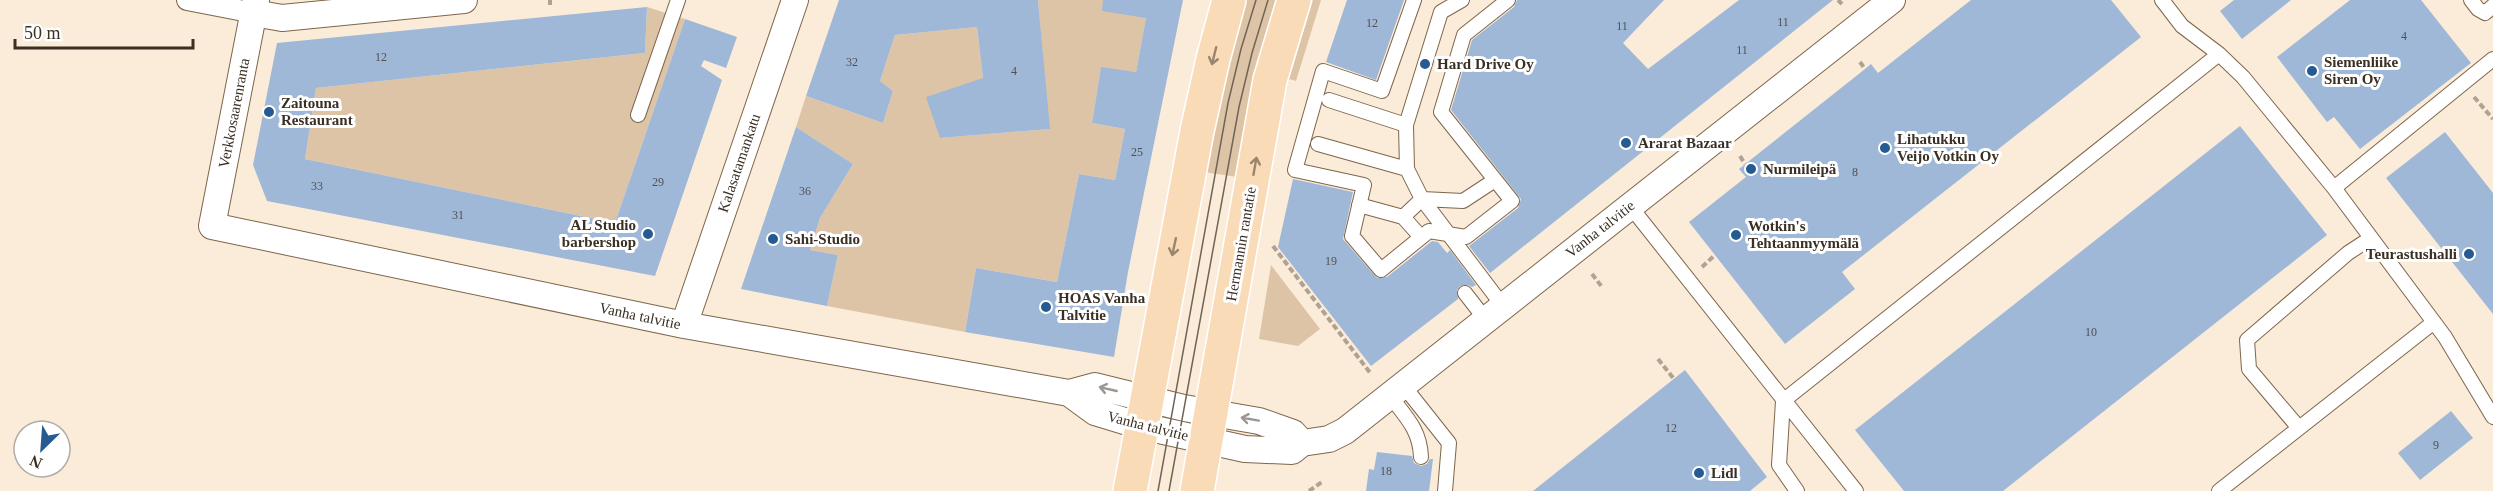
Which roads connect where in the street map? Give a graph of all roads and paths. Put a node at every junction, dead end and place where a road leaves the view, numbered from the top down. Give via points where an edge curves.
1 (188, 0) edge
2 (464, 0) edge
3 (678, 0) edge
4 (795, 0) edge
5 (1229, 0) edge
6 (1294, 0) edge
7 (1414, 0) edge
8 (1462, 0) edge
9 (1508, 0) edge
10 (2162, 0) edge
11 (2471, 0) edge
12 (1885, 2) edge
13 (1444, 6) edge
14 (2493, 6) edge
15 (255, 7) edge
16 (2219, 54) junction
17 (2493, 59) edge
18 (1860, 62) dead end
19 (1865, 69) dead end
20 (2463, 84) junction
21 (1329, 100) dead end
22 (638, 115) dead end
23 (2493, 119) edge
24 (1406, 125) junction
25 (1318, 144) dead end
26 (1740, 156) dead end
27 (1745, 164) dead end
28 (1407, 169) junction
29 (1494, 180) dead end
30 (2334, 188) junction
31 (1422, 200) junction
32 (1359, 205) junction
33 (1630, 206) junction
34 (1403, 217) junction
35 (212, 226) joint
36 (1421, 237) dead end
37 (2371, 238) junction
38 (1273, 246) dead end
39 (1592, 274) dead end
40 (1602, 287) dead end
41 (1465, 293) dead end
42 (1494, 313) junction
43 (2434, 322) junction
44 (684, 325) junction
45 (1658, 360) dead end
46 (1371, 374) dead end
47 (1674, 379) dead end
48 (1397, 390) junction
49 (1783, 401) junction
50 (1144, 413) junction
51 (2493, 417) edge
52 (1208, 427) junction
53 (2299, 428) junction
54 (1422, 458) dead end
55 (1322, 482) dead end
56 (1130, 491) edge
57 (1197, 491) edge
58 (1309, 491) edge
59 (1444, 491) edge
60 (1797, 491) edge
61 (1856, 491) edge
62 (2219, 491) edge

1 - 15 street
2 - 15 street via 282,18
3 - 22 lane
4 - 44 street, Kalasatamankatu
5 -> 50 main road via 1197,131
52 -> 6 main road, Hermannin rantatie via 1270,80
7 - 32 lane via 1382,91 1323,70 1294,170 1364,185
8 - 13 lane
9 - 32 lane via 1464,35 1441,112 1512,201 1466,237 1429,231 1381,270 1352,236
10 - 16 lane via 2182,26
11 - 14 lane via 2485,13
12 - 33 street, Vanha talvitie
13 - 24 lane
15 - 35 street, Verkkosaarenranta
16 - 30 lane via 2243,76
16 - 49 lane
17 - 20 lane
18 - 19 path
20 - 23 path
20 - 30 lane
21 - 24 lane
24 - 28 lane
25 - 28 lane
26 - 27 path
28 - 31 lane
29 - 31 lane via 1463,201
30 - 37 lane
31 - 34 lane
31 - 42 lane
32 - 34 lane
33 - 42 street, Vanha talvitie
33 - 49 lane
34 - 36 lane
35 - 44 street, Vanha talvitie
37 - 43 lane
37 - 53 lane via 2247,340 2249,369
38 - 46 path
39 - 40 path
41 - 42 lane
42 - 48 street, Vanha talvitie
43 - 51 lane
43 - 53 lane
44 - 50 street, Vanha talvitie via 1069,393 1095,386
45 - 47 path
48 - 52 street, Vanha talvitie via 1346,431 1329,439 1302,443 1292,451 1255,450
48 - 54 lane via 1421,442
48 - 59 lane via 1449,443
49 - 60 lane via 1779,465
49 - 61 lane
50 - 52 street, Vanha talvitie
50 - 56 main road
52 - 57 main road, Hermannin rantatie
53 - 62 lane
55 - 58 path

